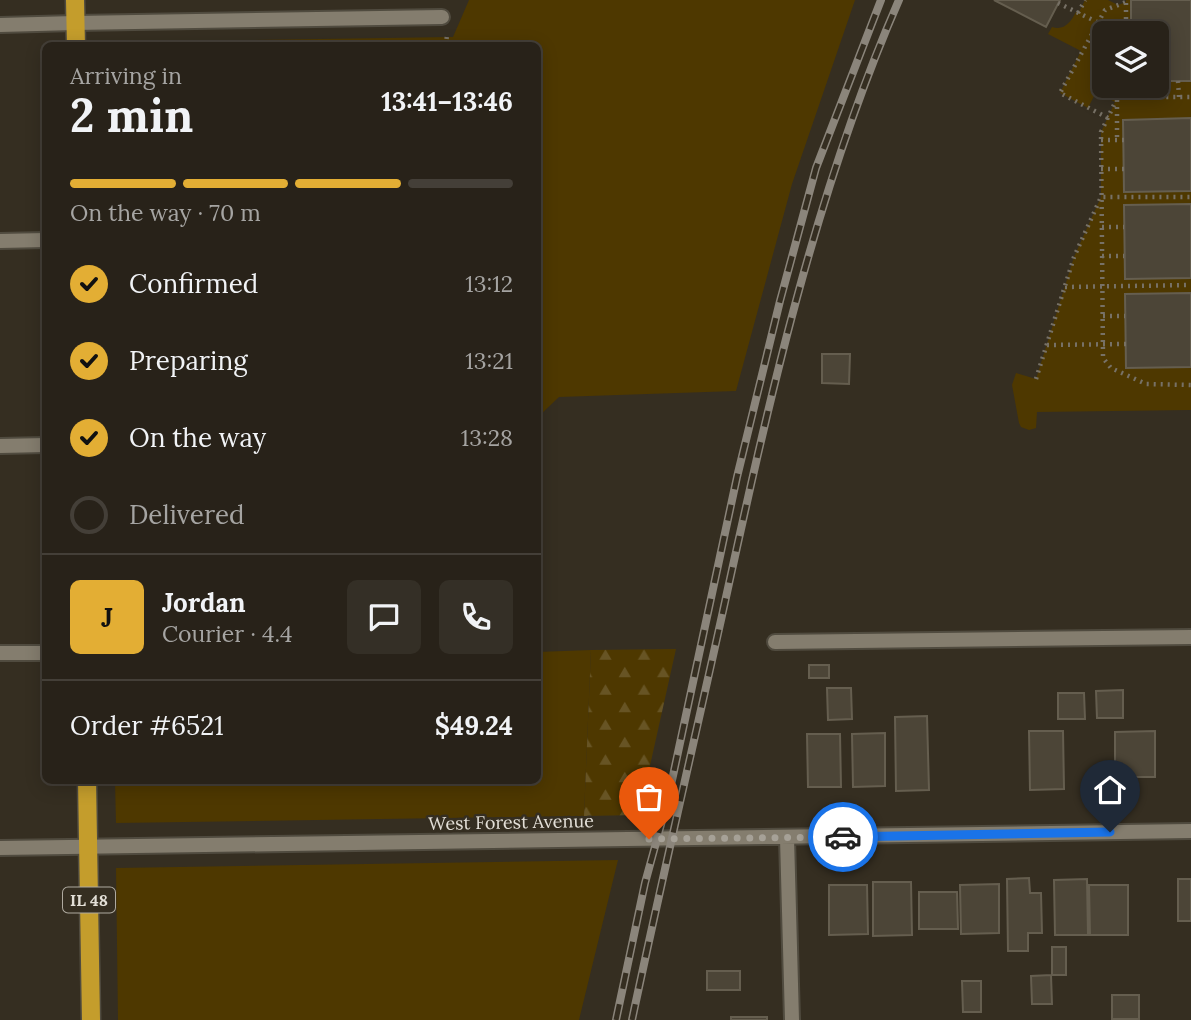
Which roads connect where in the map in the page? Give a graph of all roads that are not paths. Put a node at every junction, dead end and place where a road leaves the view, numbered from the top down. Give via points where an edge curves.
1 (75, 0) edge
2 (442, 17) dead end
3 (75, 23) junction
4 (0, 25) edge
5 (76, 42) edge
6 (42, 240) edge
7 (0, 241) edge
8 (42, 445) edge
9 (0, 446) edge
10 (1191, 637) edge
11 (775, 642) dead end
12 (0, 653) edge
13 (42, 653) edge
14 (87, 784) edge
15 (1191, 831) edge
16 (787, 838) junction
17 (88, 847) junction
18 (0, 848) edge
19 (91, 1020) edge
20 (792, 1020) edge

1 - 3 main road
2 - 3 street
3 - 4 street
3 - 5 main road
6 - 7 street
8 - 9 street
10 - 11 street
12 - 13 street
14 - 17 main road, IL 48
15 - 16 street, West Forest Avenue
16 - 17 street, West Forest Avenue
16 - 20 street
17 - 18 street, West Forest Avenue
17 - 19 main road, IL 48

